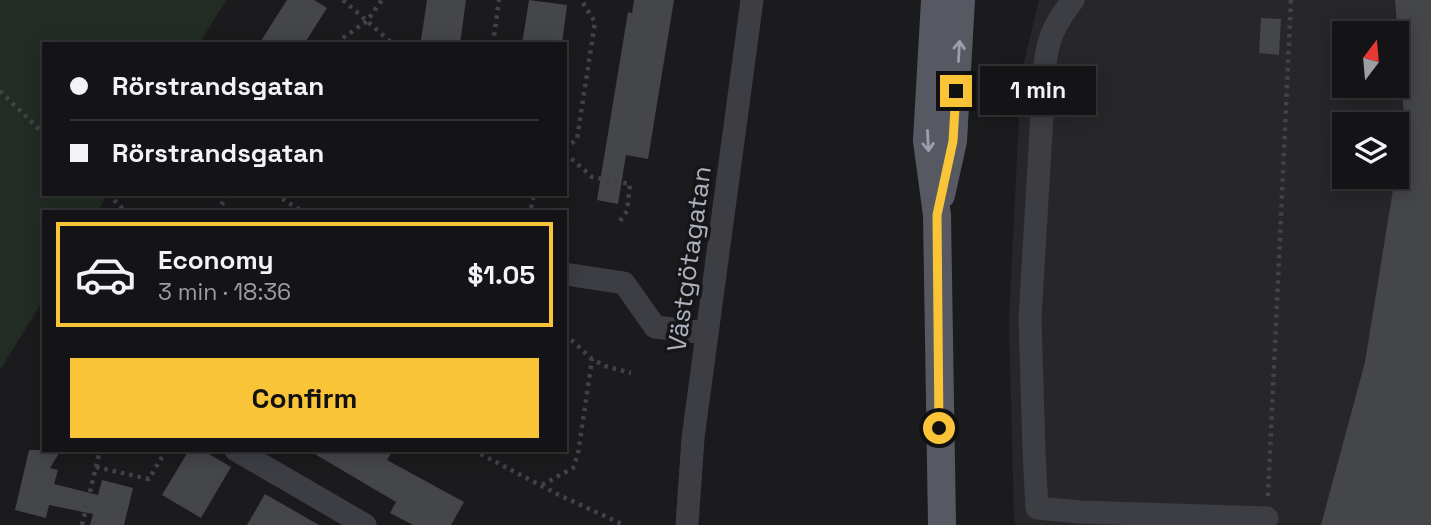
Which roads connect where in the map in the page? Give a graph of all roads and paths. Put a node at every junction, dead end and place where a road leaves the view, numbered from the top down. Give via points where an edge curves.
1 (343, 0) edge
2 (382, 0) edge
3 (499, 0) edge
4 (581, 0) edge
5 (752, 0) edge
6 (935, 0) edge
7 (961, 0) edge
8 (1073, 0) edge
9 (1291, 0) edge
10 (367, 21) junction
11 (338, 42) edge
12 (391, 42) edge
13 (493, 42) edge
14 (0, 91) edge
15 (42, 132) edge
16 (567, 149) edge
17 (567, 153) edge
18 (110, 196) edge
19 (278, 196) edge
20 (534, 196) edge
21 (531, 208) dead end
22 (124, 210) edge
23 (300, 210) edge
24 (937, 215) junction
25 (617, 225) dead end
26 (567, 274) edge
27 (707, 333) junction
28 (567, 336) edge
29 (592, 359) junction
30 (631, 373) dead end
31 (100, 452) edge
32 (165, 452) edge
33 (239, 452) edge
34 (477, 452) edge
35 (96, 467) junction
36 (541, 486) junction
37 (1267, 518) joint
38 (82, 525) edge
39 (365, 525) edge
40 (624, 525) edge
41 (688, 525) edge
42 (942, 525) edge

1 - 10 path
2 - 10 path
3 - 13 path
4 - 16 path via 595,22 577,139
5 - 27 street, Västgötagatan
6 -> 24 main road via 927,141
24 -> 7 main road via 953,141
8 - 37 street via 1057,21 1045,64 1030,318 1037,508
9 - 37 path
10 - 11 path
10 - 12 path
14 - 15 path
17 - 25 path via 592,177 630,184 627,211
18 - 22 path
19 - 23 path
20 - 21 path
24 - 42 main road
26 - 27 street via 624,283 655,327
27 - 41 street, Västgötagatan via 693,438
28 - 29 path
29 - 30 path
29 - 36 path via 573,468
31 - 35 path
32 - 35 path via 149,479
33 - 39 street
34 - 36 path
35 - 38 path
36 - 40 path

